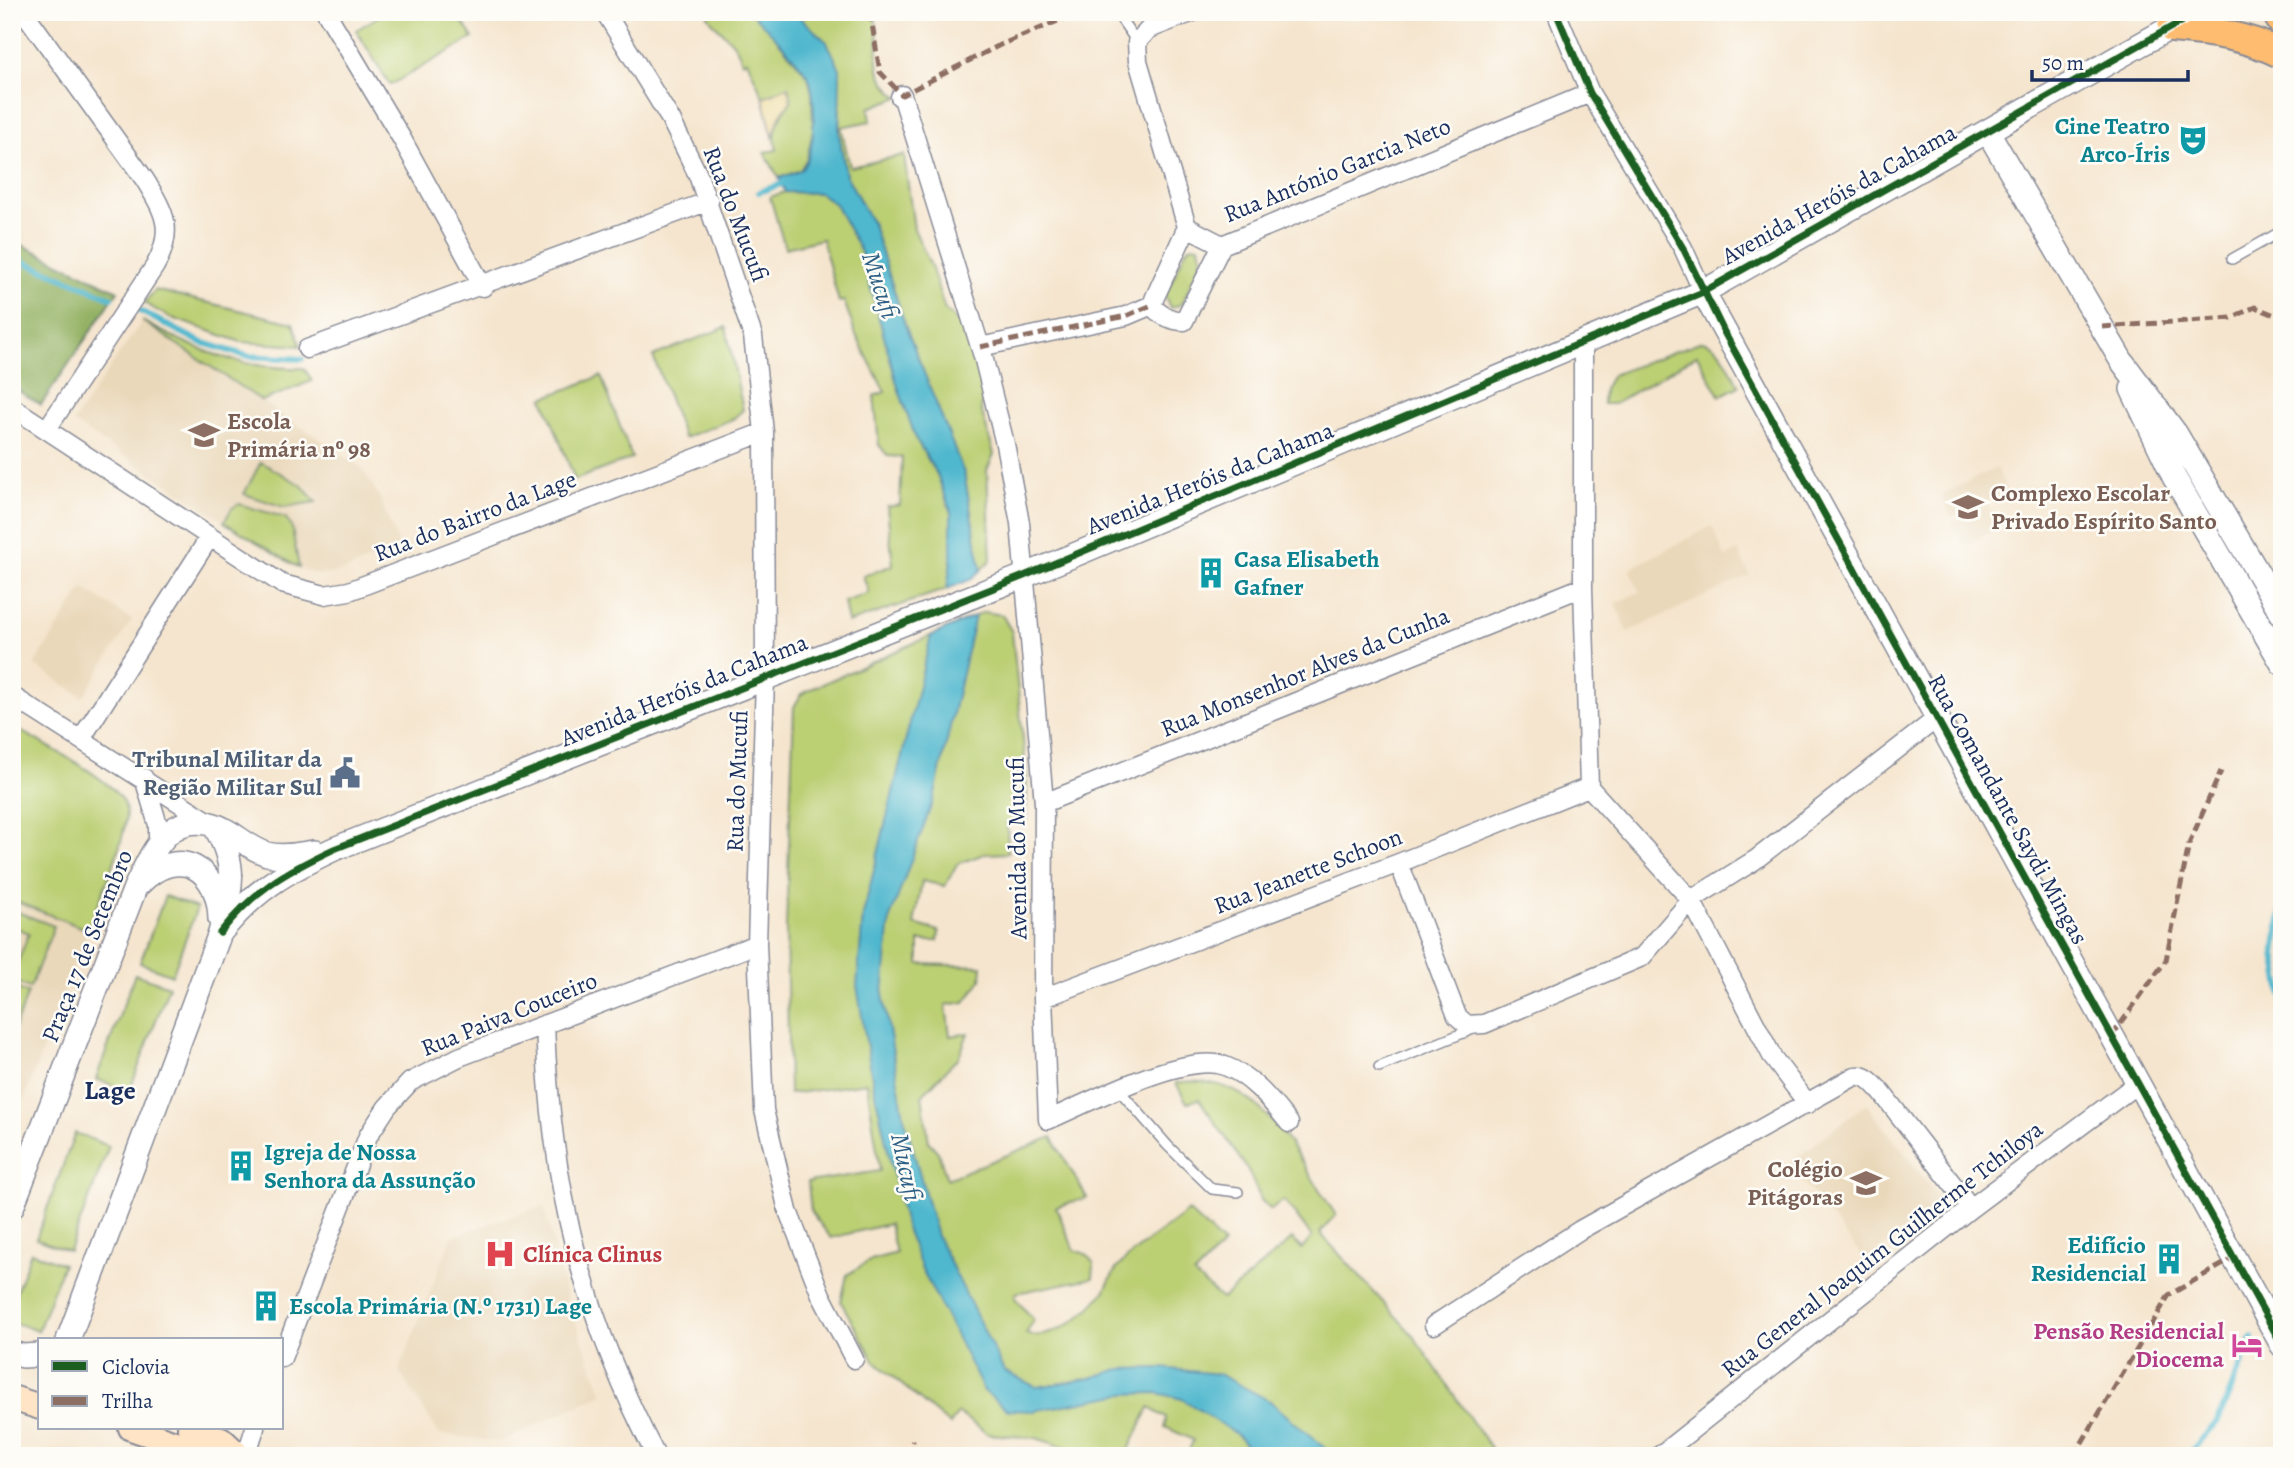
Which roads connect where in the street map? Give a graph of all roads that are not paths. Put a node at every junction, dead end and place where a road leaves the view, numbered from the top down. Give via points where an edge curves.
1 (23, 12) edge
2 (326, 12) edge
3 (605, 12) edge
4 (1116, 12) edge
5 (1194, 12) edge
6 (1556, 12) edge
7 (2198, 12) edge
8 (2276, 12) edge
9 (2282, 22) edge
10 (2172, 28) junction
11 (1137, 43) junction
12 (2282, 54) edge
13 (1590, 93) junction
14 (900, 97) dead end
15 (1988, 132) junction
16 (709, 201) junction
17 (1187, 226) junction
18 (2282, 231) edge
19 (1222, 245) junction
20 (2232, 259) dead end
21 (483, 287) junction
22 (1703, 292) junction
23 (1152, 305) junction
24 (1583, 344) junction
25 (980, 347) junction
26 (307, 349) dead end
27 (2121, 360) junction
28 (12, 407) edge
29 (47, 429) junction
30 (764, 432) junction
31 (209, 538) junction
32 (1024, 576) junction
33 (1583, 586) junction
34 (2282, 614) edge
35 (2282, 663) edge
36 (765, 678) junction
37 (12, 696) edge
38 (1936, 719) junction
39 (81, 739) junction
40 (144, 778) junction
41 (1589, 786) junction
42 (1044, 803) junction
43 (214, 825) junction
44 (158, 841) junction
45 (334, 849) junction
46 (1399, 863) junction
47 (135, 888) junction
48 (1691, 900) junction
49 (220, 933) junction
50 (757, 944) junction
51 (1043, 998) junction
52 (545, 1024) junction
53 (1484, 1024) junction
54 (1379, 1068) dead end
55 (2138, 1083) junction
56 (1119, 1090) junction
57 (1808, 1104) junction
58 (1289, 1123) dead end
59 (1238, 1192) dead end
60 (12, 1207) edge
61 (1971, 1208) junction
62 (75, 1318) junction
63 (1434, 1325) dead end
64 (60, 1338) edge
65 (69, 1338) edge
66 (2282, 1345) edge
67 (12, 1353) edge
68 (284, 1354) edge
69 (38, 1355) edge
70 (854, 1359) dead end
71 (38, 1391) edge
72 (12, 1396) edge
73 (38, 1406) edge
74 (137, 1430) edge
75 (196, 1430) edge
76 (254, 1430) edge
77 (241, 1455) edge
78 (656, 1456) edge
79 (1659, 1456) edge

1 - 29 street via 139,172 161,207 167,229 164,250 155,266
2 - 21 street
3 - 16 street, Rua do Mucufi via 671,120
4 - 11 lane
5 - 11 street via 1149,29
6 - 13 street
7 - 10 street, Avenida Heróis da Cahama
8 - 9 main road
10 - 12 main road via 2220,32
10 - 15 street, Avenida Heróis da Cahama
11 - 17 street via 1138,61
13 - 19 street, Rua António Garcia Neto
13 - 22 street via 1683,248
14 - 25 street, Avenida do Mucufi
15 - 22 street, Avenida Heróis da Cahama
15 - 27 street
16 - 21 street
16 - 30 street, Rua do Mucufi via 753,336
17 - 19 street, Rua António Garcia Neto
17 - 23 street
18 - 20 lane
19 - 23 street via 1184,321 1156,311
21 - 26 street
22 - 24 street, Avenida Heróis da Cahama
22 - 38 street, Rua Comandante Saydi Mingas
23 - 25 street via 1126,316
24 - 32 street, Avenida Heróis da Cahama
24 - 33 street
25 - 32 street, Avenida do Mucufi via 1005,444 1020,523
27 - 34 street via 2176,434
27 - 35 street via 2156,444
28 - 29 street, Rua do Bairro da Lage
29 - 31 street, Rua do Bairro da Lage
30 - 31 street, Rua do Bairro da Lage via 334,595 282,584
30 - 36 street, Rua do Mucufi
31 - 39 street
32 - 36 street, Avenida Heróis da Cahama
32 - 42 street, Avenida do Mucufi
33 - 41 street
33 - 42 street, Rua Monsenhor Alves da Cunha
36 - 45 street, Avenida Heróis da Cahama
36 - 50 street, Rua do Mucufi
37 - 39 street
38 - 48 street via 1755,860
38 - 55 street, Rua Comandante Saydi Mingas
39 - 40 street
40 - 43 street
40 - 44 street
41 - 46 street, Rua Jeanette Schoon
41 - 48 street
42 - 51 street, Avenida do Mucufi
43 - 44 street, Praça 17 de Setembro via 174,828
43 - 45 street, Avenida Heróis da Cahama via 266,853 286,856
43 - 49 street via 227,846 232,867
44 - 47 street, Praça 17 de Setembro
45 - 49 street, Avenida Heróis da Cahama via 262,888
46 - 51 street, Rua Jeanette Schoon
46 - 53 street via 1457,1016 1466,1025
47 - 49 street via 152,871 170,863 202,871 220,902
47 - 60 street, Praça 17 de Setembro
48 - 53 street via 1642,957
48 - 57 street via 1773,1058
49 - 62 street
50 - 52 street, Rua Paiva Couceiro
50 - 70 street, Rua do Mucufi via 764,1110 775,1164 803,1254
51 - 56 street, Avenida do Mucufi via 1048,1120
52 - 68 street, Rua Paiva Couceiro via 459,1057 410,1082 387,1107 368,1136
52 - 78 street via 551,1134 579,1271 608,1352
53 - 54 lane
55 - 61 street, Rua General Joaquim Guilherme Tchiloya
55 - 66 street, Rua Comandante Saydi Mingas
56 - 58 street via 1185,1064 1224,1065 1242,1074
56 - 59 lane via 1212,1189
57 - 61 street via 1854,1076 1868,1079
57 - 63 street via 1580,1230
61 - 79 street, Rua General Joaquim Guilherme Tchiloya
62 - 64 street
62 - 65 street
67 - 69 street
71 - 72 main road
72 - 73 main road
74 - 77 main road via 213,1456
75 - 77 main road via 221,1439
76 - 77 street

